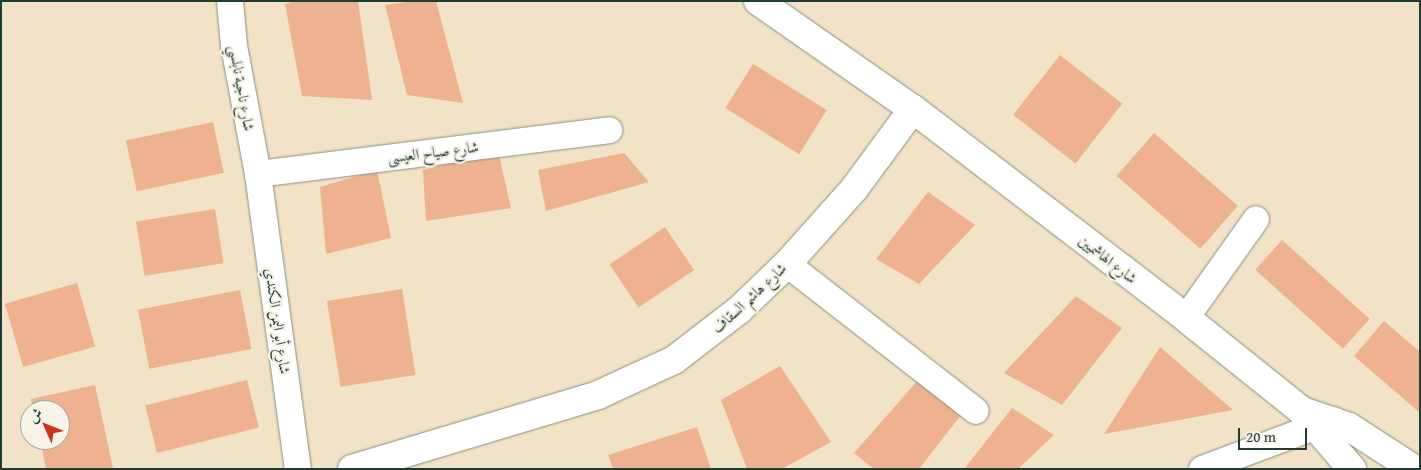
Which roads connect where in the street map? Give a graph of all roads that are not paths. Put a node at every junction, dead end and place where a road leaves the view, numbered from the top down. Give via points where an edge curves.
1 (230, 1) edge
2 (758, 1) edge
3 (912, 109) junction
4 (608, 130) dead end
5 (258, 174) junction
6 (1256, 219) dead end
7 (786, 264) junction
8 (1186, 318) junction
9 (976, 411) dead end
10 (1317, 420) junction
11 (298, 469) edge
12 (352, 469) edge
13 (1202, 469) edge
14 (1352, 469) edge
15 (1414, 469) edge

1 - 5 street, شارع ناجية نابلسي via 234,46
2 - 3 street
3 - 7 street, شارع هاشم السقاف via 854,189
3 - 8 street, شارع الهاشميين
4 - 5 street, شارع صياح العيسى
5 - 11 street, شارع أبو اليمن الكندي
6 - 8 street
7 - 9 street
7 - 12 street, شارع هاشم السقاف via 707,337 674,360 639,378 598,395
8 - 10 street, شارع الهاشميين
10 - 13 street
10 - 14 street, شارع الهاشميين
10 - 15 street, شارع الهاشميين via 1364,435

